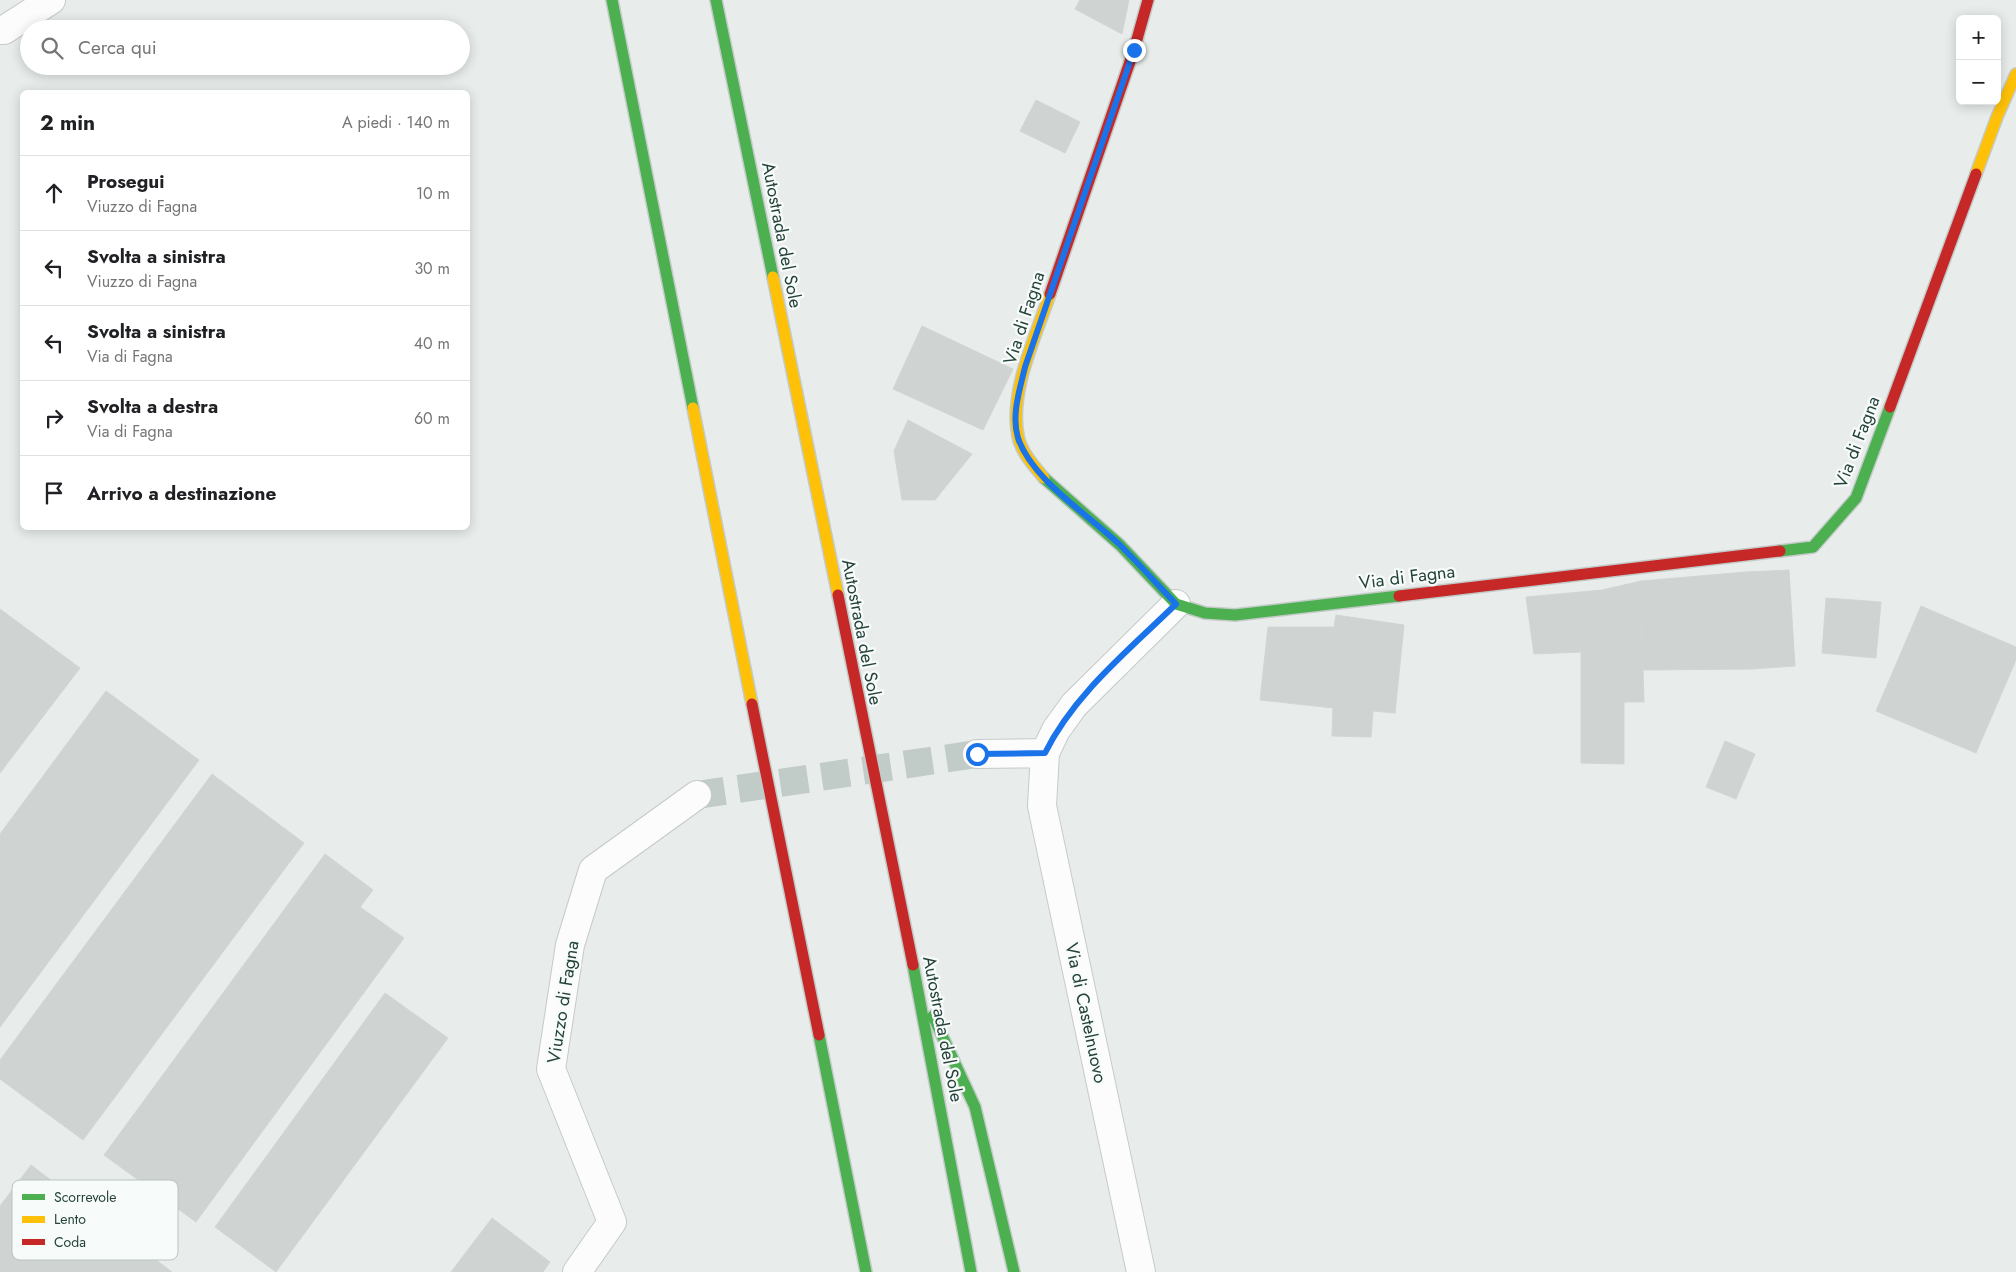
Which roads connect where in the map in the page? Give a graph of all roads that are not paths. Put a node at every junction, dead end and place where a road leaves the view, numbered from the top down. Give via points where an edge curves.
1 (51, 0) edge
2 (612, 0) edge
3 (716, 0) edge
4 (1148, 0) edge
5 (0, 30) edge
6 (2016, 74) edge
7 (1176, 604) junction
8 (1045, 753) junction
9 (977, 754) tunnel mouth
10 (697, 795) tunnel mouth
11 (916, 978) junction
12 (577, 1272) edge
13 (866, 1272) edge
14 (970, 1272) edge
15 (1014, 1272) edge
16 (1141, 1272) edge

1 - 5 street
2 - 13 main road
3 - 11 main road, Autostrada del Sole
4 - 7 main road, Via di Fagna via 1134,50 1025,367 1016,408 1018,437 1028,459 1046,480 1120,545
6 - 7 main road, Via di Fagna via 1997,117 1856,498 1813,547 1235,616 1205,613
7 - 8 street via 1074,705
8 - 9 street
8 - 16 street, Via di Castelnuovo via 1042,806
10 - 12 street, Viuzzo di Fagna via 593,870 570,945 551,1069 612,1222
11 - 14 main road, Autostrada del Sole
11 - 15 main road via 975,1107

